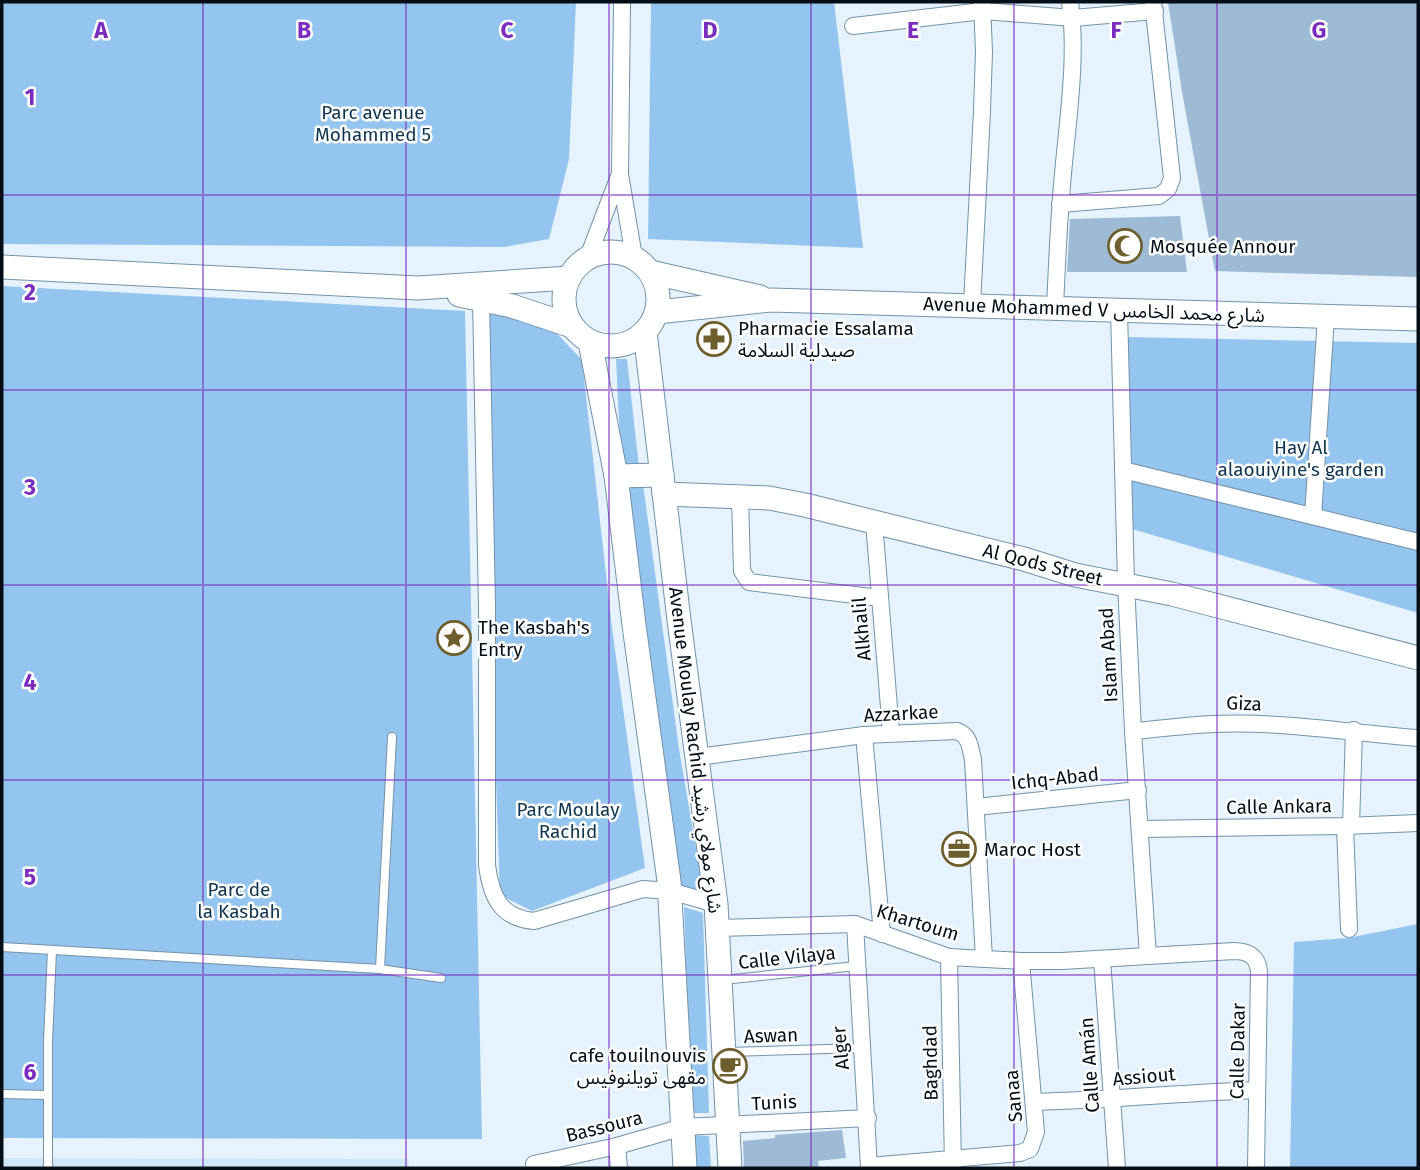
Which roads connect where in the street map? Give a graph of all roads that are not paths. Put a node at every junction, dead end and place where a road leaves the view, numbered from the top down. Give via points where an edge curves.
1 (622, 2) edge
2 (983, 6) edge
3 (1154, 7) edge
4 (1072, 10) edge
5 (853, 26) dead end
6 (620, 174) junction
7 (1060, 204) junction
8 (588, 257) junction
9 (642, 265) junction
10 (2, 267) edge
11 (569, 278) junction
12 (418, 288) junction
13 (481, 299) junction
14 (771, 300) junction
15 (972, 305) junction
16 (1055, 309) junction
17 (1119, 310) junction
18 (657, 312) junction
19 (1326, 317) junction
20 (1418, 319) edge
21 (572, 326) junction
22 (645, 332) junction
23 (590, 342) junction
24 (1123, 470) junction
25 (617, 476) junction
26 (663, 484) junction
27 (740, 496) junction
28 (1312, 516) junction
29 (874, 522) junction
30 (1418, 542) edge
31 (1126, 583) junction
32 (879, 598) junction
33 (1418, 658) edge
34 (1354, 730) junction
35 (1133, 731) junction
36 (891, 732) junction
37 (864, 735) junction
38 (392, 737) dead end
39 (1418, 738) edge
40 (698, 757) junction
41 (1138, 790) junction
42 (976, 807) junction
43 (1418, 823) edge
44 (1348, 826) junction
45 (1141, 829) junction
46 (670, 891) junction
47 (716, 904) junction
48 (855, 924) junction
49 (718, 928) junction
50 (1349, 929) dead end
51 (882, 934) junction
52 (2, 947) edge
53 (52, 950) junction
54 (1234, 951) joint
55 (1148, 956) junction
56 (949, 957) junction
57 (984, 959) junction
58 (1102, 959) junction
59 (1021, 961) junction
60 (856, 966) junction
61 (380, 969) junction
62 (441, 978) dead end
63 (720, 980) junction
64 (861, 1048) junction
65 (724, 1052) junction
66 (1256, 1090) junction
67 (2, 1094) edge
68 (47, 1095) junction
69 (1112, 1100) junction
70 (1035, 1102) junction
71 (868, 1118) junction
72 (728, 1126) junction
73 (683, 1127) junction
74 (617, 1146) junction
75 (953, 1163) edge
76 (534, 1164) dead end
77 (869, 1167) edge
78 (48, 1168) edge
79 (619, 1168) edge
80 (685, 1168) edge
81 (730, 1168) edge
82 (1117, 1168) edge
83 (1256, 1168) edge

1 - 6 street
2 - 4 street
2 - 5 street
2 - 15 street
3 - 4 street
3 - 7 street via 1172,178 1168,189 1159,196
4 - 7 street
6 - 8 street
6 - 9 street
7 - 16 street
8 - 9 main road via 619,252
8 - 11 main road
9 - 14 main road
9 - 18 main road via 656,285
10 - 12 main road
11 - 12 main road
11 - 21 main road via 564,304
12 - 13 main road
13 - 21 main road
13 - 46 street via 490,885 507,912 519,920 534,921 643,889
14 - 15 main road, Avenue Mohammed V شارع محمد الخامس
14 - 18 main road
15 - 16 main road, Avenue Mohammed V شارع محمد الخامس
16 - 17 main road, Avenue Mohammed V شارع محمد الخامس
17 - 19 main road, Avenue Mohammed V شارع محمد الخامس
17 - 24 street, Islam Abad
18 - 22 main road
19 - 20 main road, Avenue Mohammed V شارع محمد الخامس
19 - 28 street
21 - 23 main road
22 - 23 main road via 625,345
22 - 26 main road, Avenue Moulay Rachid شارع مولاي رشيد
23 - 25 main road
24 - 28 street
24 - 31 street, Islam Abad
25 - 26 main road, Al Qods Street
25 - 46 main road
26 - 27 main road, Al Qods Street
26 - 40 main road, Avenue Moulay Rachid شارع مولاي رشيد
27 - 29 main road, Al Qods Street via 769,498
27 - 32 street via 742,572 749,582
28 - 30 street
29 - 31 main road, Al Qods Street via 1075,575
29 - 32 street, Alkhalil
31 - 33 main road, Al Qods Street
31 - 35 street, Islam Abad
32 - 36 street, Alkhalil
34 - 35 street, Giza via 1213,724
34 - 39 street, Giza
34 - 44 street
35 - 41 street, Islam Abad
36 - 37 street, Azzarkae
36 - 42 street, Azzarkae via 962,733 970,745
37 - 40 street, Azzarkae
37 - 51 street
38 - 61 lane
40 - 47 main road, Avenue Moulay Rachid شارع مولاي رشيد
41 - 42 street, Ichq-Abad
41 - 45 street, Islam Abad
42 - 57 street, Azzarkae
43 - 44 street, Calle Ankara
44 - 45 street, Calle Ankara
44 - 50 street
45 - 55 street, Islam Abad
46 - 47 street
46 - 73 main road
47 - 49 main road, Avenue Moulay Rachid شارع مولاي رشيد
48 - 49 street, Khartoum
48 - 51 street, Khartoum
48 - 60 street, Alger
49 - 63 main road, Avenue Moulay Rachid شارع مولاي رشيد
51 - 56 street, Khartoum
52 - 53 lane
53 - 61 lane
53 - 68 lane
54 - 55 street, Khartoum
54 - 66 street, Calle Dakar via 1248,953 1259,965
55 - 58 street, Khartoum
56 - 57 street, Khartoum
56 - 75 street, Baghdad
57 - 59 street, Khartoum
58 - 59 street, Khartoum
58 - 69 street, Calle Amán
59 - 70 street, Sanaa
60 - 63 lane, Calle Vilaya
60 - 64 street, Alger
61 - 62 lane
63 - 65 main road, Avenue Moulay Rachid شارع مولاي رشيد
64 - 65 lane, Aswan
64 - 71 street, Alger
65 - 72 main road, Avenue Moulay Rachid شارع مولاي رشيد
66 - 69 street, Assiout
66 - 83 street, Calle Dakar
67 - 68 lane
68 - 78 lane
69 - 70 street, Assiout
69 - 82 street, Calle Amán
70 - 75 street, Sanaa via 1036,1132 1030,1149
71 - 72 street, Tunis
71 - 77 street, Alger
72 - 73 street, Tunis
72 - 81 main road, Avenue Moulay Rachid شارع مولاي رشيد
73 - 74 street, Bassoura
73 - 80 main road
74 - 76 street, Bassoura
74 - 79 street
75 - 77 street, Sanaa

